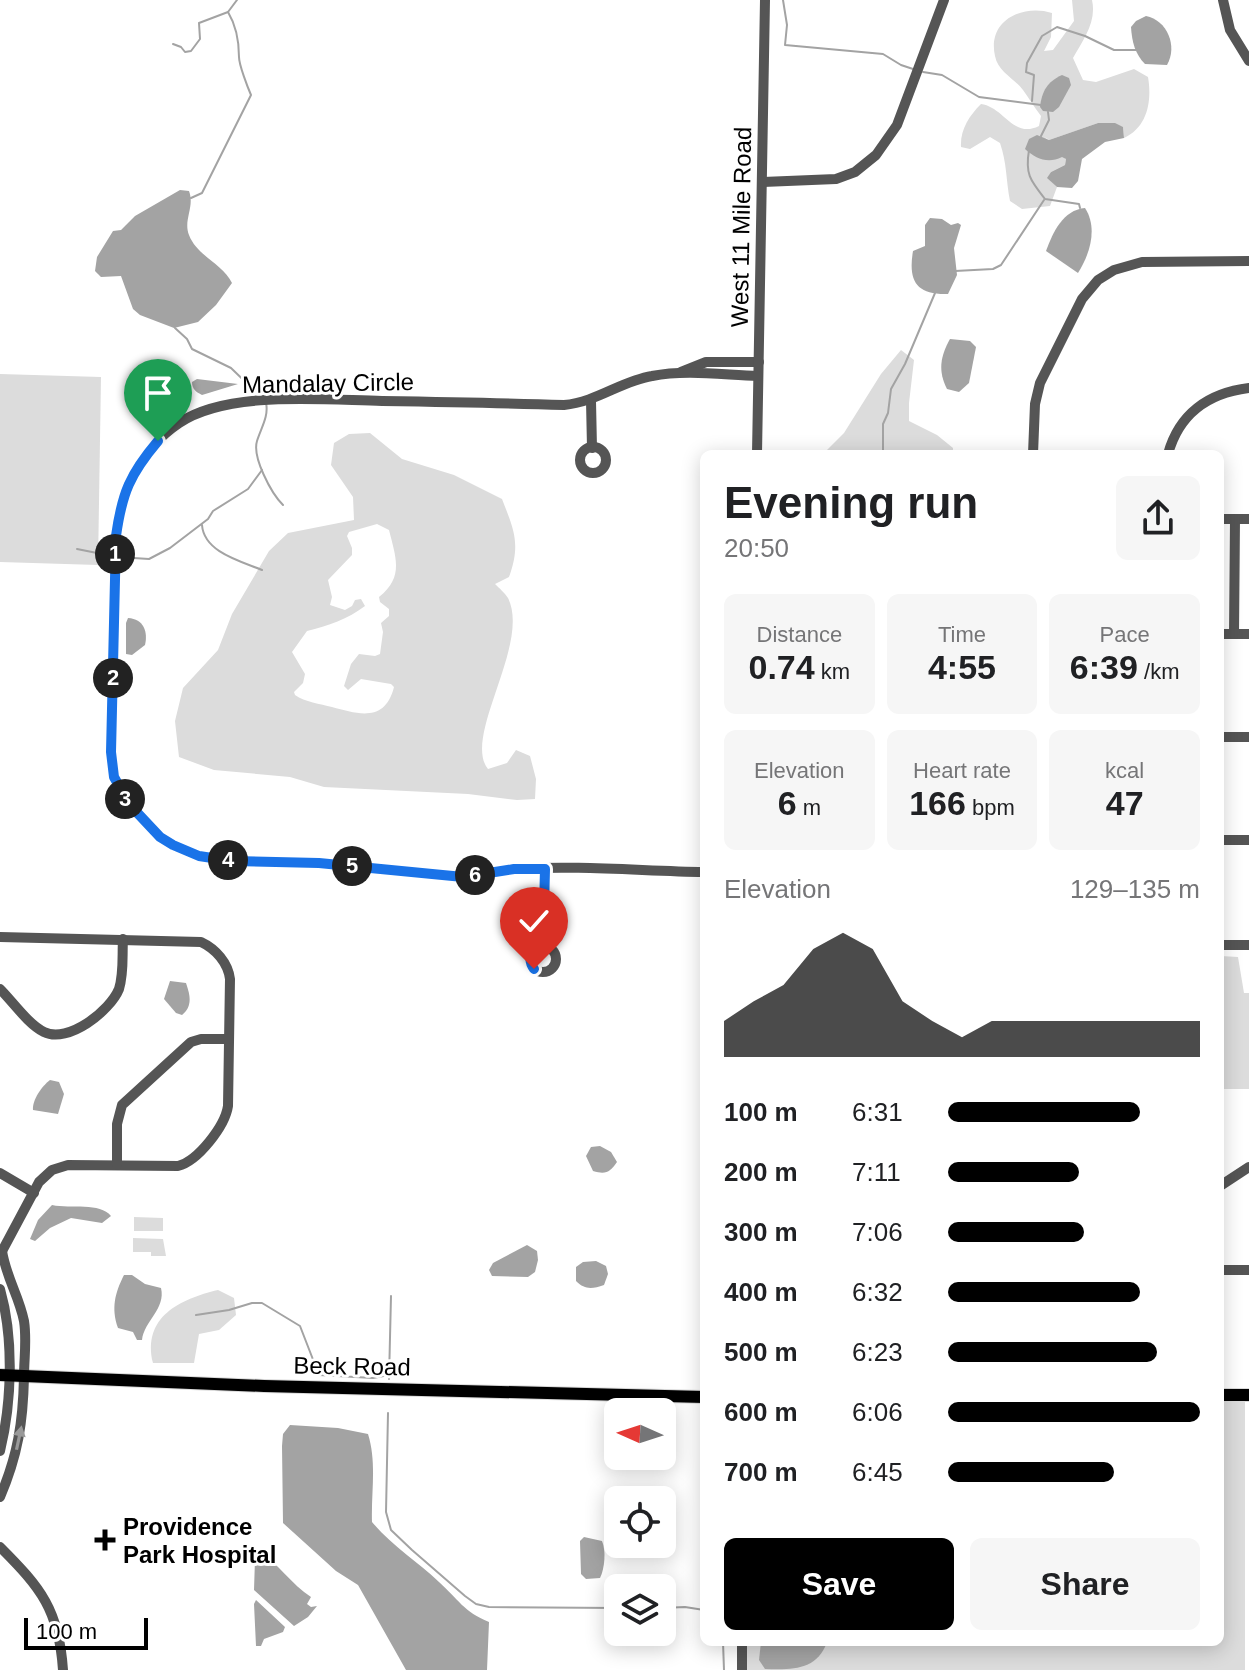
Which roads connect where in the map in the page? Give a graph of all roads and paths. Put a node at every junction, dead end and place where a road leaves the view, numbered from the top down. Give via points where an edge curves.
1 (765, 0) edge
2 (944, 0) edge
3 (1223, 0) edge
4 (1249, 61) edge
5 (763, 182) junction
6 (1249, 261) edge
7 (759, 362) junction
8 (675, 374) junction
9 (758, 376) junction
10 (1249, 388) edge
11 (591, 401) junction
12 (592, 448) dead end
13 (757, 450) edge
14 (1033, 450) edge
15 (1170, 450) edge
16 (1224, 519) edge
17 (1235, 519) junction
18 (1249, 519) edge
19 (1224, 634) edge
20 (1234, 634) junction
21 (1249, 634) edge
22 (1224, 737) edge
23 (1249, 737) edge
24 (1224, 840) edge
25 (1249, 840) edge
26 (700, 866) edge
27 (545, 869) junction
28 (683, 872) junction
29 (700, 872) edge
30 (0, 937) edge
31 (123, 939) junction
32 (1224, 945) edge
33 (1249, 945) edge
34 (543, 946) dead end
35 (0, 989) edge
36 (229, 1039) junction
37 (117, 1165) junction
38 (1249, 1167) edge
39 (0, 1173) edge
40 (1224, 1180) edge
41 (34, 1193) junction
42 (1, 1253) edge
43 (1224, 1270) edge
44 (1249, 1270) edge
45 (1, 1293) edge
46 (15, 1296) junction
47 (24, 1323) junction
48 (8, 1324) junction
49 (4, 1376) edge
50 (24, 1376) junction
51 (1224, 1395) edge
52 (1249, 1395) edge
53 (700, 1397) edge
54 (0, 1451) edge
55 (0, 1497) edge
56 (0, 1547) edge
57 (742, 1646) edge
58 (63, 1670) edge
59 (742, 1670) edge

1 - 5 street, West 11 Mile Road
2 - 5 street via 897,125 876,155 836,179
3 - 4 street via 1228,24
5 - 7 street, West 11 Mile Road
6 - 14 street via 1142,262 1098,280 1082,299 1040,383
7 - 8 street via 706,362
7 - 9 street, West 11 Mile Road
8 - 9 street, Mandalay Circle
8 - 11 street, Mandalay Circle via 636,380
9 - 13 street, West 11 Mile Road
10 - 15 street via 1223,393 1193,410
11 - 12 street
11 - 27 street, Mandalay Circle via 564,405 291,399 228,404 179,423 134,469 116,536 112,766 120,791 160,837 214,859 463,877
16 - 17 street
17 - 18 street
17 - 20 street
19 - 20 street
20 - 21 street
22 - 23 street
24 - 25 street
26 - 28 street
27 - 28 street, Mandalay Circle
27 - 34 street
28 - 29 street, Mandalay Circle
30 - 31 street
31 - 35 street via 116,995 73,1032 50,1035 40,1030
31 - 36 street via 193,941 210,947 229,971
32 - 33 street
36 - 37 street via 191,1042 122,1105
36 - 37 street via 228,1106 218,1131 184,1165
37 - 41 street via 59,1166 45,1175
38 - 40 street
39 - 41 street
41 - 42 street
42 - 46 street
43 - 44 street
45 - 46 street
45 - 48 street
46 - 47 street
47 - 48 street
47 - 50 street
48 - 49 street
49 - 50 main road, Beck Road
49 - 54 street via 6,1415
50 - 53 main road, Beck Road
55 -> 50 street via 23,1421
51 - 52 main road
56 - 58 street via 49,1608
57 - 59 street

